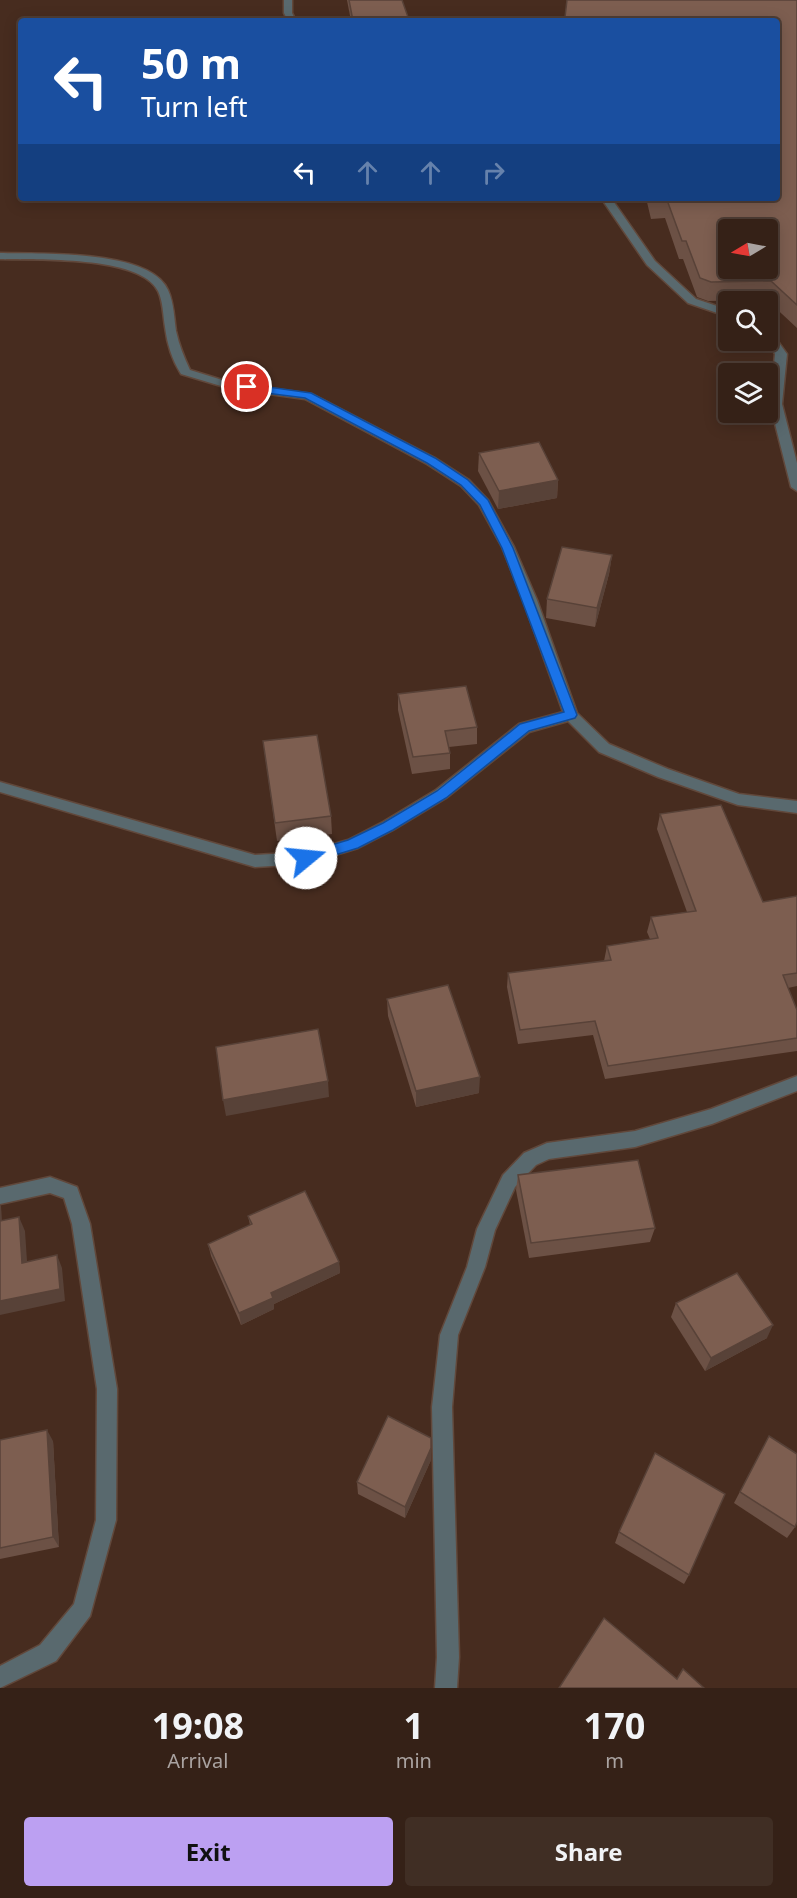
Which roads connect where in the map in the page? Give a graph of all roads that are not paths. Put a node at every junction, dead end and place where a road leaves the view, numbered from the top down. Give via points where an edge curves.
1 (288, 0) edge
2 (290, 18) edge
3 (608, 201) edge
4 (0, 256) edge
5 (718, 310) edge
6 (778, 351) edge
7 (797, 487) edge
8 (571, 715) junction
9 (0, 787) edge
10 (797, 807) edge
11 (797, 1083) edge
12 (0, 1196) edge
13 (0, 1677) edge
14 (446, 1688) edge

1 - 2 street
3 - 5 street via 651,263 692,301
4 - 8 street via 74,258 127,266 152,275 162,286 172,338 185,372 231,386 308,396 465,483 484,503 508,548
6 - 7 street via 776,404
8 - 9 street via 524,728 441,794 388,826 353,844 306,858 255,861
8 - 10 street via 604,748 663,773 738,799
11 - 14 street via 712,1116 635,1138 547,1151 530,1159 509,1181 486,1229 476,1268 449,1335 442,1407
12 - 13 street via 50,1185 71,1193 81,1224 107,1389 106,1520 83,1609 48,1653

